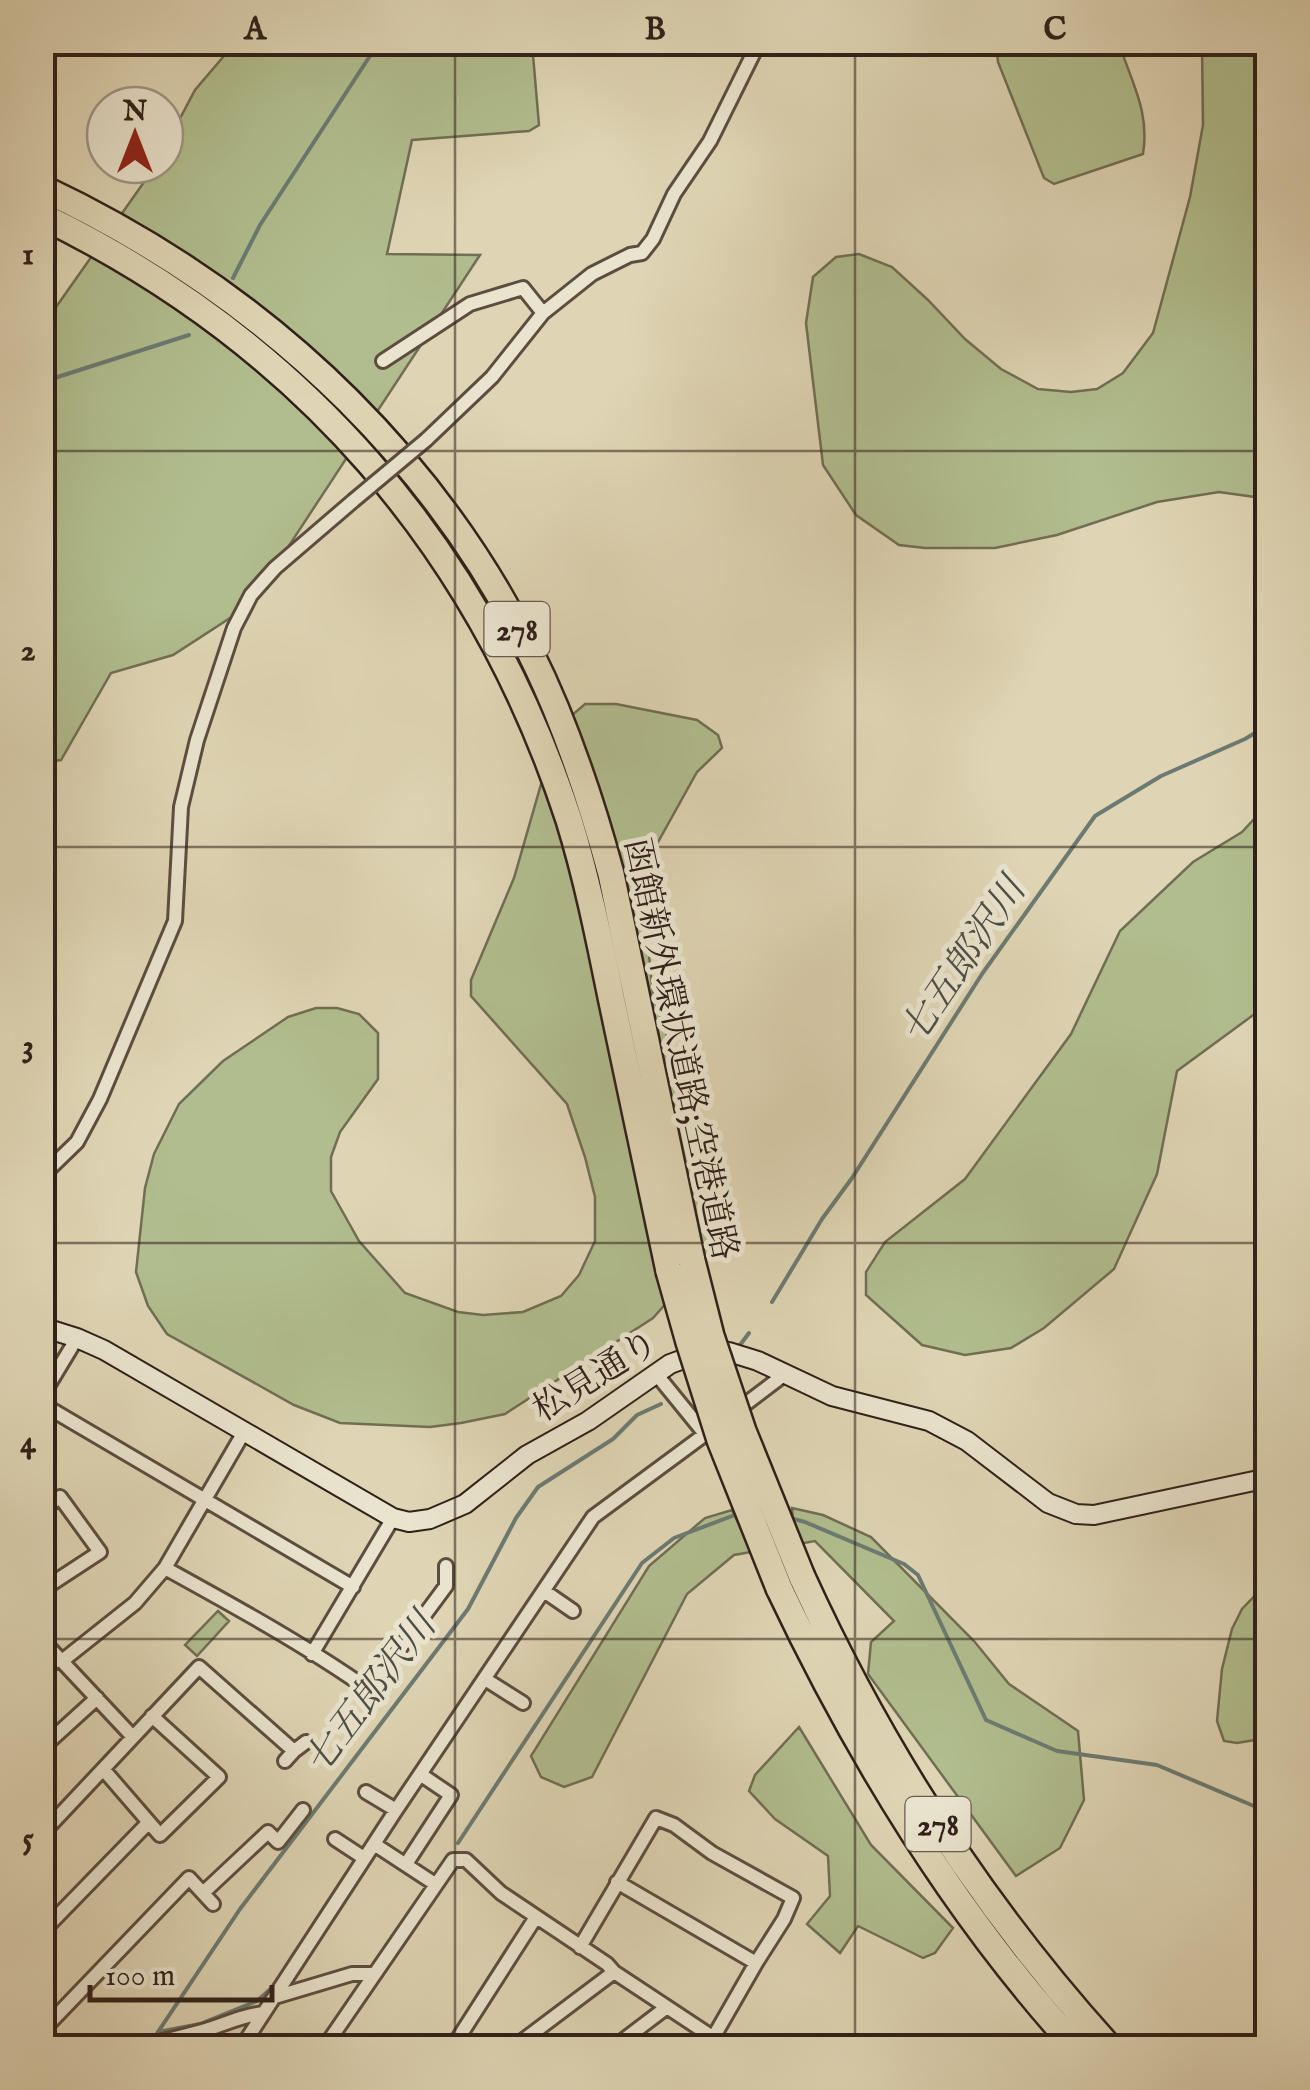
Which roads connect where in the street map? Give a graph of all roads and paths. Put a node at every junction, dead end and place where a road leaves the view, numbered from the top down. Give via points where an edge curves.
1 (759, 42) edge
2 (42, 188) edge
3 (42, 216) edge
4 (544, 313) junction
5 (383, 360) dead end
6 (42, 1176) edge
7 (681, 1266) junction
8 (42, 1327) edge
9 (77, 1338) junction
10 (785, 1374) junction
11 (657, 1375) junction
12 (42, 1396) edge
13 (42, 1404) edge
14 (244, 1432) junction
15 (704, 1434) junction
16 (1268, 1478) edge
17 (205, 1500) junction
18 (42, 1508) edge
19 (393, 1518) junction
20 (446, 1566) dead end
21 (165, 1568) junction
22 (790, 1582) junction
23 (353, 1586) junction
24 (42, 1590) edge
25 (544, 1590) junction
26 (573, 1611) dead end
27 (42, 1640) edge
28 (312, 1654) junction
29 (61, 1660) junction
30 (42, 1670) edge
31 (485, 1679) junction
32 (98, 1698) junction
33 (523, 1702) dead end
34 (152, 1716) junction
35 (132, 1736) junction
36 (42, 1748) edge
37 (295, 1751) dead end
38 (103, 1770) junction
39 (420, 1774) junction
40 (366, 1792) dead end
41 (303, 1810) dead end
42 (396, 1810) junction
43 (149, 1822) junction
44 (42, 1834) edge
45 (335, 1838) dead end
46 (374, 1844) junction
47 (364, 1858) junction
48 (406, 1864) junction
49 (617, 1882) junction
50 (436, 1884) junction
51 (203, 1893) junction
52 (213, 1904) dead end
53 (536, 1917) junction
54 (45, 1926) edge
55 (580, 1947) junction
56 (756, 1963) junction
57 (614, 1972) junction
58 (374, 1974) junction
59 (275, 1997) junction
60 (667, 2006) junction
61 (264, 2013) junction
62 (42, 2031) edge
63 (709, 2043) edge
64 (518, 2046) edge
65 (142, 2047) edge
66 (241, 2048) edge
67 (324, 2048) edge
68 (452, 2048) edge
69 (613, 2048) edge
70 (729, 2048) edge
71 (1077, 2048) edge
72 (1110, 2048) edge

1 - 4 street via 710,142 642,252 592,274
2 - 7 highway, 函館新外環状道路;空港道路 / 278 via 186,267 306,360 392,447 487,576 555,706 595,816 618,907
3 - 7 highway, 函館新外環状道路;空港道路 / 278 via 170,288 286,378 372,464 464,590 530,716 570,824
4 - 5 street via 523,288 470,304
4 - 6 street, bridge via 492,377 252,595 196,740 182,807 176,920 100,1099 77,1142
7 - 22 highway, 函館新外環状道路;空港道路 / 278, bridge via 711,1336
8 - 9 street
9 - 12 street
9 - 14 street
10 - 11 street, 松見通り via 729,1352 710,1352 682,1358
10 - 15 street
10 - 16 street, 松見通り via 832,1396 939,1426 1048,1503 1076,1514
11 - 15 street
11 - 19 street, 松見通り via 527,1455 466,1504 430,1519
13 - 17 street
14 - 17 street
14 - 19 street
15 - 25 street via 594,1517
17 - 21 street
17 - 23 street
18 - 24 street via 60,1497 100,1552
19 - 23 street
20 - 28 street via 446,1586 368,1690
21 - 28 street
21 - 29 street via 136,1603
22 - 71 highway, 函館新外環状道路;空港道路 / 278 via 836,1702 879,1778 1001,1956
22 - 72 highway, 函館新外環状道路;空港道路 / 278 via 956,1854
23 - 28 street
25 - 26 street
25 - 31 street
27 - 29 street
29 - 30 street
29 - 32 street
31 - 33 street
31 - 39 street
32 - 35 street
32 - 36 street
34 - 35 street
34 - 37 street via 198,1667
34 - 43 street via 219,1778 160,1835
35 - 38 street
38 - 43 street
38 - 44 street
39 - 42 street
39 - 48 street via 451,1795
40 - 42 street
41 - 51 street via 278,1842 268,1832
42 - 46 street
43 - 54 street
45 - 47 street
46 - 47 street
46 - 48 street
47 - 59 street
48 - 50 street
49 - 55 street
49 - 56 street
49 - 56 street via 656,1818 674,1825 793,1898
50 - 53 street via 453,1860 466,1860
50 - 58 street
51 - 52 street
51 - 62 street via 189,1878
53 - 55 street
53 - 68 street
55 - 57 street
56 - 63 street
57 - 60 street
57 - 64 street
58 - 59 street
58 - 67 street
59 - 61 street
60 - 63 street
60 - 69 street
61 - 65 street
61 - 66 street
63 - 70 street

